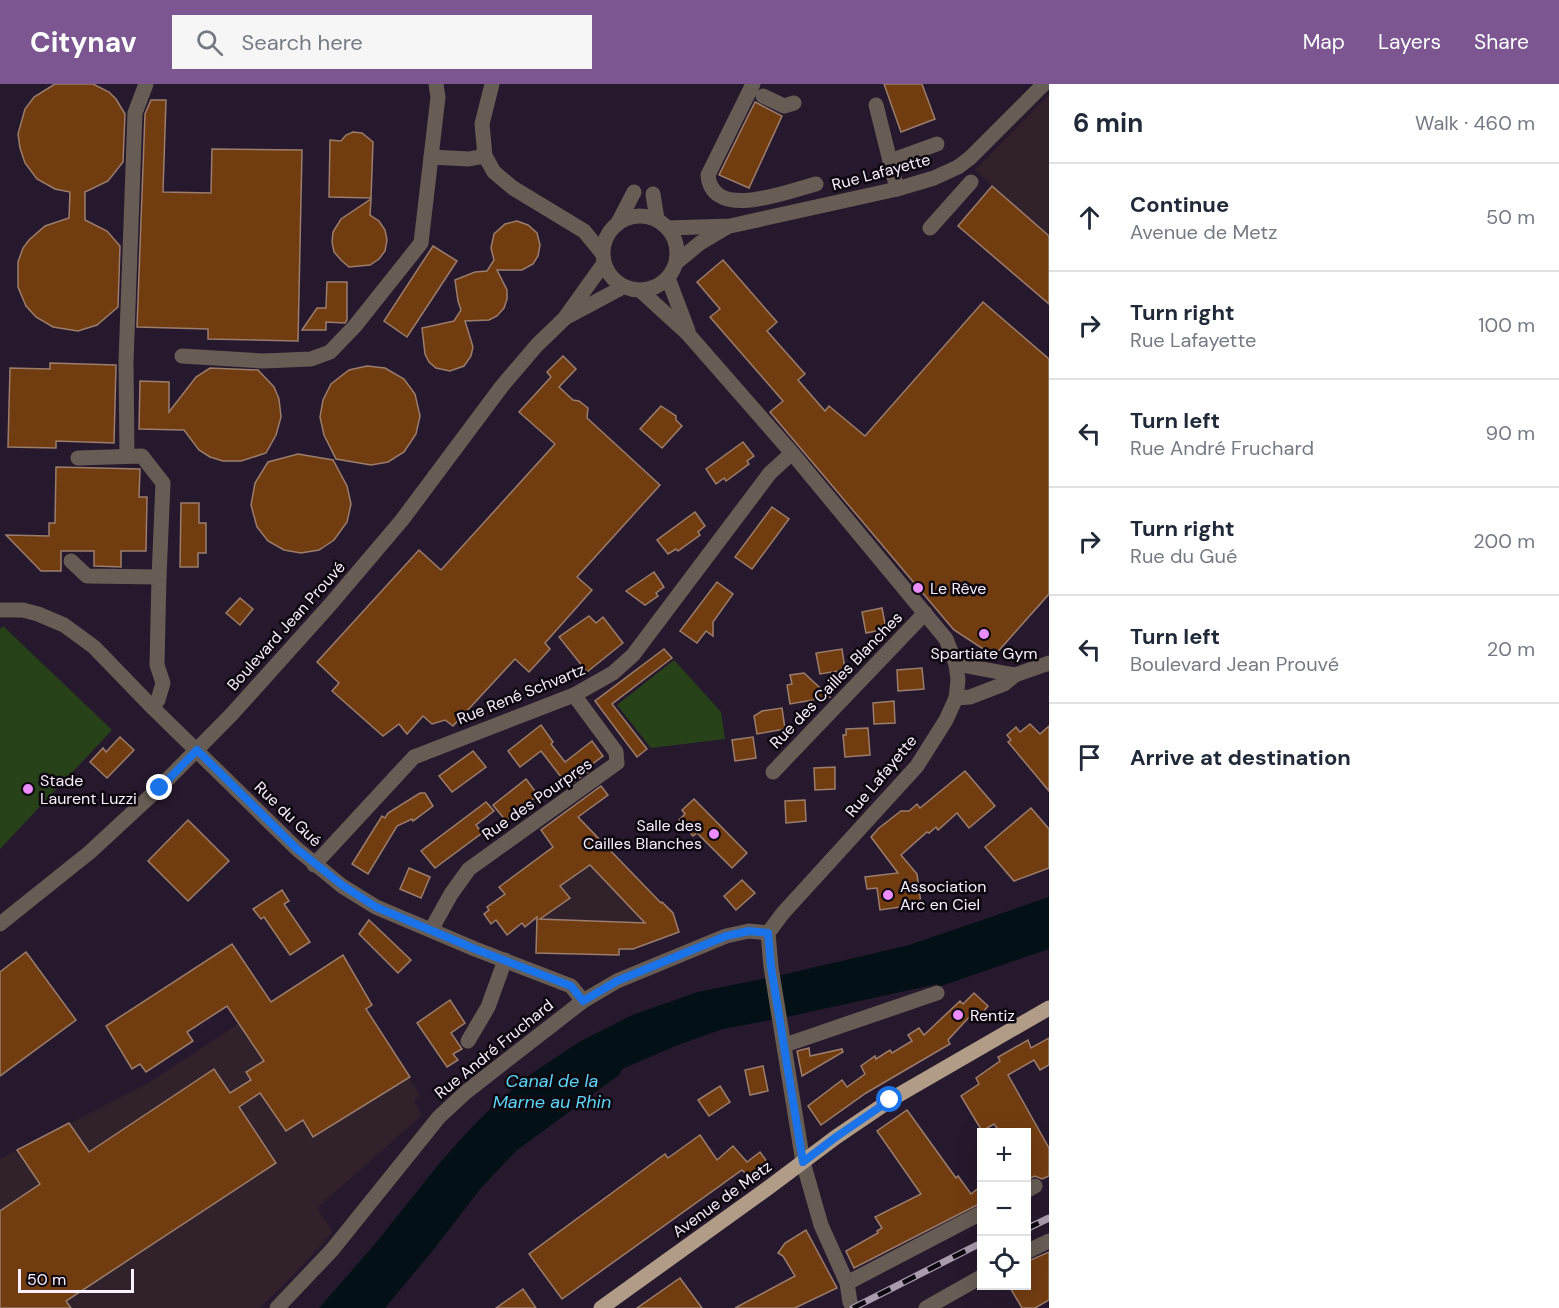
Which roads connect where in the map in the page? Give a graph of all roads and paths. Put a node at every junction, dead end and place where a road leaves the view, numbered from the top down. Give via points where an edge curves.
1 (146, 84) edge
2 (436, 84) edge
3 (492, 84) edge
4 (1044, 84) edge
5 (758, 90) edge
6 (794, 103) dead end
7 (876, 105) dead end
8 (937, 144) dead end
9 (485, 156) junction
10 (431, 157) junction
11 (890, 161) junction
12 (971, 182) dead end
13 (897, 189) junction
14 (634, 192) dead end
15 (653, 194) dead end
16 (821, 206) junction
17 (662, 224) junction
18 (614, 226) junction
19 (730, 226) junction
20 (930, 228) dead end
21 (584, 231) junction
22 (603, 258) junction
23 (676, 262) junction
24 (668, 278) junction
25 (623, 287) junction
26 (641, 291) junction
27 (564, 319) junction
28 (688, 334) junction
29 (182, 356) dead end
30 (792, 453) junction
31 (127, 456) junction
32 (78, 458) dead end
33 (71, 561) dead end
34 (159, 577) junction
35 (0, 610) edge
36 (925, 613) junction
37 (1049, 663) edge
38 (956, 664) junction
39 (1015, 675) junction
40 (574, 695) junction
41 (956, 698) junction
42 (152, 707) junction
43 (197, 750) junction
44 (773, 772) dead end
45 (314, 865) junction
46 (0, 924) edge
47 (431, 930) junction
48 (768, 933) junction
49 (505, 960) junction
50 (938, 993) dead end
51 (583, 1001) junction
52 (1049, 1008) edge
53 (468, 1041) dead end
54 (785, 1045) junction
55 (803, 1162) junction
56 (977, 1215) edge
57 (1049, 1241) edge
58 (1031, 1250) edge
59 (977, 1279) edge
60 (847, 1283) junction
61 (851, 1305) edge
62 (277, 1308) edge
63 (601, 1308) edge
64 (926, 1308) edge

1 - 31 street via 135,113 126,362
2 - 10 street
3 - 9 street via 482,124
4 - 13 street, Rue Lafayette via 964,163 934,178
5 - 6 street via 784,106
5 - 16 street via 708,175 712,190 734,201 747,201 815,182
7 - 11 street
8 - 11 street
9 - 10 street
9 - 21 street via 494,172 513,188
10 - 29 street via 421,243 330,352 311,360
11 - 13 street
12 - 20 street
13 - 16 street, Rue Lafayette
14 - 18 street
15 - 17 street
16 - 19 street, Rue Lafayette
17 - 18 street via 637,215
17 - 19 street, Rue Lafayette
17 - 23 street via 675,238
18 - 21 street
18 - 22 street via 606,237
19 - 23 street, Rue Lafayette
21 - 22 street
22 - 25 street via 611,277
22 - 27 street, Boulevard Jean Prouvé
23 - 24 street
24 - 26 street
24 - 28 street, Rue Lafayette
25 - 26 street
25 - 27 street, Boulevard Jean Prouvé
26 - 28 street, Rue Lafayette
27 - 43 street, Boulevard Jean Prouvé via 502,386 402,520 337,597
28 - 30 street, Rue Lafayette
30 - 36 street, Rue Lafayette
30 - 40 street, Rue René Schvartz via 770,473 633,655 613,673
31 - 32 street
31 - 34 street via 142,456 163,483
33 - 34 street via 87,576
34 - 42 street via 158,665 163,683
35 - 42 street, Rue du Gué via 23,610 64,625 94,647
36 - 38 street, Rue Lafayette via 946,639
36 - 44 street, Rue des Cailles Blanches
37 - 39 street
38 - 39 street
38 - 41 street, Rue Lafayette
39 - 41 street via 1004,684
40 - 45 street, Rue René Schvartz via 414,757
40 - 47 street, Rue des Pourpres via 616,752 617,763 469,869
41 - 48 street, Rue Lafayette via 917,766
42 - 43 street, Rue du Gué
43 - 45 street, Rue du Gué
43 - 46 street, Boulevard Jean Prouvé via 90,852
45 - 47 street, Rue du Gué via 376,907
47 - 49 street, Rue du Gué
48 - 51 street, Rue André Fruchard via 749,931 726,936 617,981
48 - 54 street
49 - 51 street, Rue du Gué via 571,986
49 - 53 street via 488,1007
50 - 54 street
51 - 62 street, Rue André Fruchard via 439,1117 332,1250
52 - 55 main road, Avenue de Metz via 895,1097
54 - 55 street
55 - 60 street via 821,1225
55 - 63 main road, Avenue de Metz
56 - 60 street
57 - 58 street
59 - 64 street
60 - 61 street

